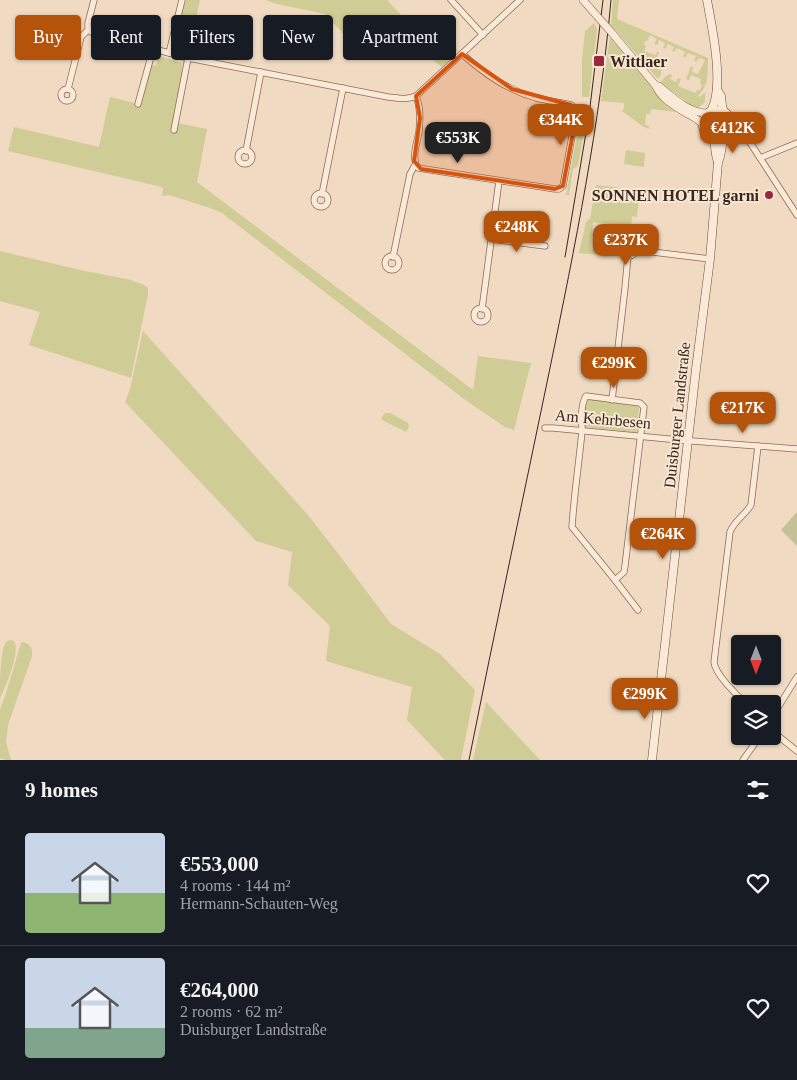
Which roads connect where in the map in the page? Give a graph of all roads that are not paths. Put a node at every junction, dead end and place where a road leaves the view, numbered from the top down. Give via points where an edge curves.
1 (94, 0) edge
2 (182, 0) edge
3 (451, 0) edge
4 (520, 0) edge
5 (583, 0) edge
6 (707, 0) edge
7 (89, 29) joint
8 (483, 34) junction
9 (161, 51) edge
10 (169, 53) joint
11 (462, 54) junction
12 (150, 60) edge
13 (188, 60) edge
14 (198, 60) edge
15 (261, 72) junction
16 (656, 86) junction
17 (344, 88) junction
18 (68, 89) dead end
19 (717, 89) junction
20 (416, 96) junction
21 (138, 104) dead end
22 (710, 112) junction
23 (724, 112) junction
24 (731, 122) junction
25 (703, 125) junction
26 (174, 130) dead end
27 (726, 135) junction
28 (745, 137) junction
29 (712, 138) junction
30 (797, 143) edge
31 (246, 151) dead end
32 (760, 158) junction
33 (718, 162) junction
34 (416, 165) junction
35 (499, 181) junction
36 (322, 194) dead end
37 (797, 215) edge
38 (492, 239) junction
39 (545, 246) dead end
40 (636, 250) junction
41 (628, 256) junction
42 (393, 257) dead end
43 (710, 259) junction
44 (482, 309) dead end
45 (612, 400) junction
46 (544, 428) dead end
47 (582, 430) junction
48 (640, 436) junction
49 (688, 440) junction
50 (758, 446) junction
51 (797, 449) edge
52 (615, 580) junction
53 (638, 610) dead end
54 (797, 677) edge
55 (737, 695) edge
56 (781, 703) edge
57 (781, 738) edge
58 (754, 745) edge
59 (797, 751) edge
60 (652, 760) edge
61 (743, 760) edge

1 - 7 street
2 - 10 street
3 - 8 street
4 - 8 street
5 - 16 street, bridge
6 - 19 main road via 715,45
7 - 18 street via 81,37
8 - 11 street
9 - 10 street
11 - 20 street
11 - 35 street via 485,74 512,89 575,108 564,186 555,189
12 - 21 street
13 - 26 street
14 - 15 street
15 - 17 street
15 - 31 street
16 - 22 street via 689,108
16 - 25 street via 675,106
17 - 20 street via 400,98
17 - 36 street
19 - 22 main road
19 - 23 main road
20 - 34 street via 420,110 414,158
22 - 23 main road
22 - 25 main road
23 - 24 main road
24 - 27 main road, Duisburger Landstraße via 731,129
24 - 28 street
25 - 29 main road, Duisburger Landstraße
27 - 28 street via 734,133
27 - 29 main road
27 - 33 main road, Duisburger Landstraße
28 - 32 street
29 - 33 main road, Duisburger Landstraße
30 - 32 street
32 - 37 street
33 - 43 main road, Duisburger Landstraße
34 - 35 street via 421,169
34 - 42 street via 410,174
35 - 38 street
38 - 39 street
38 - 44 street
40 - 41 street
40 - 41 street via 633,243 626,243 623,251
40 - 43 street
41 - 45 street
43 - 49 main road, Duisburger Landstraße
45 - 47 street via 586,396
45 - 48 street via 643,405
46 - 47 street, Am Kehrbesen
47 - 48 street, Am Kehrbesen
47 - 52 street via 572,527
48 - 49 street, Am Kehrbesen
48 - 52 street via 626,566
49 - 50 street, Am Kehrbesen
49 - 60 main road, Duisburger Landstraße
50 - 51 street, Am Kehrbesen
50 - 55 street via 751,505 730,532 714,662 721,677
52 - 53 street
54 - 56 street
57 - 59 street
58 - 61 street

